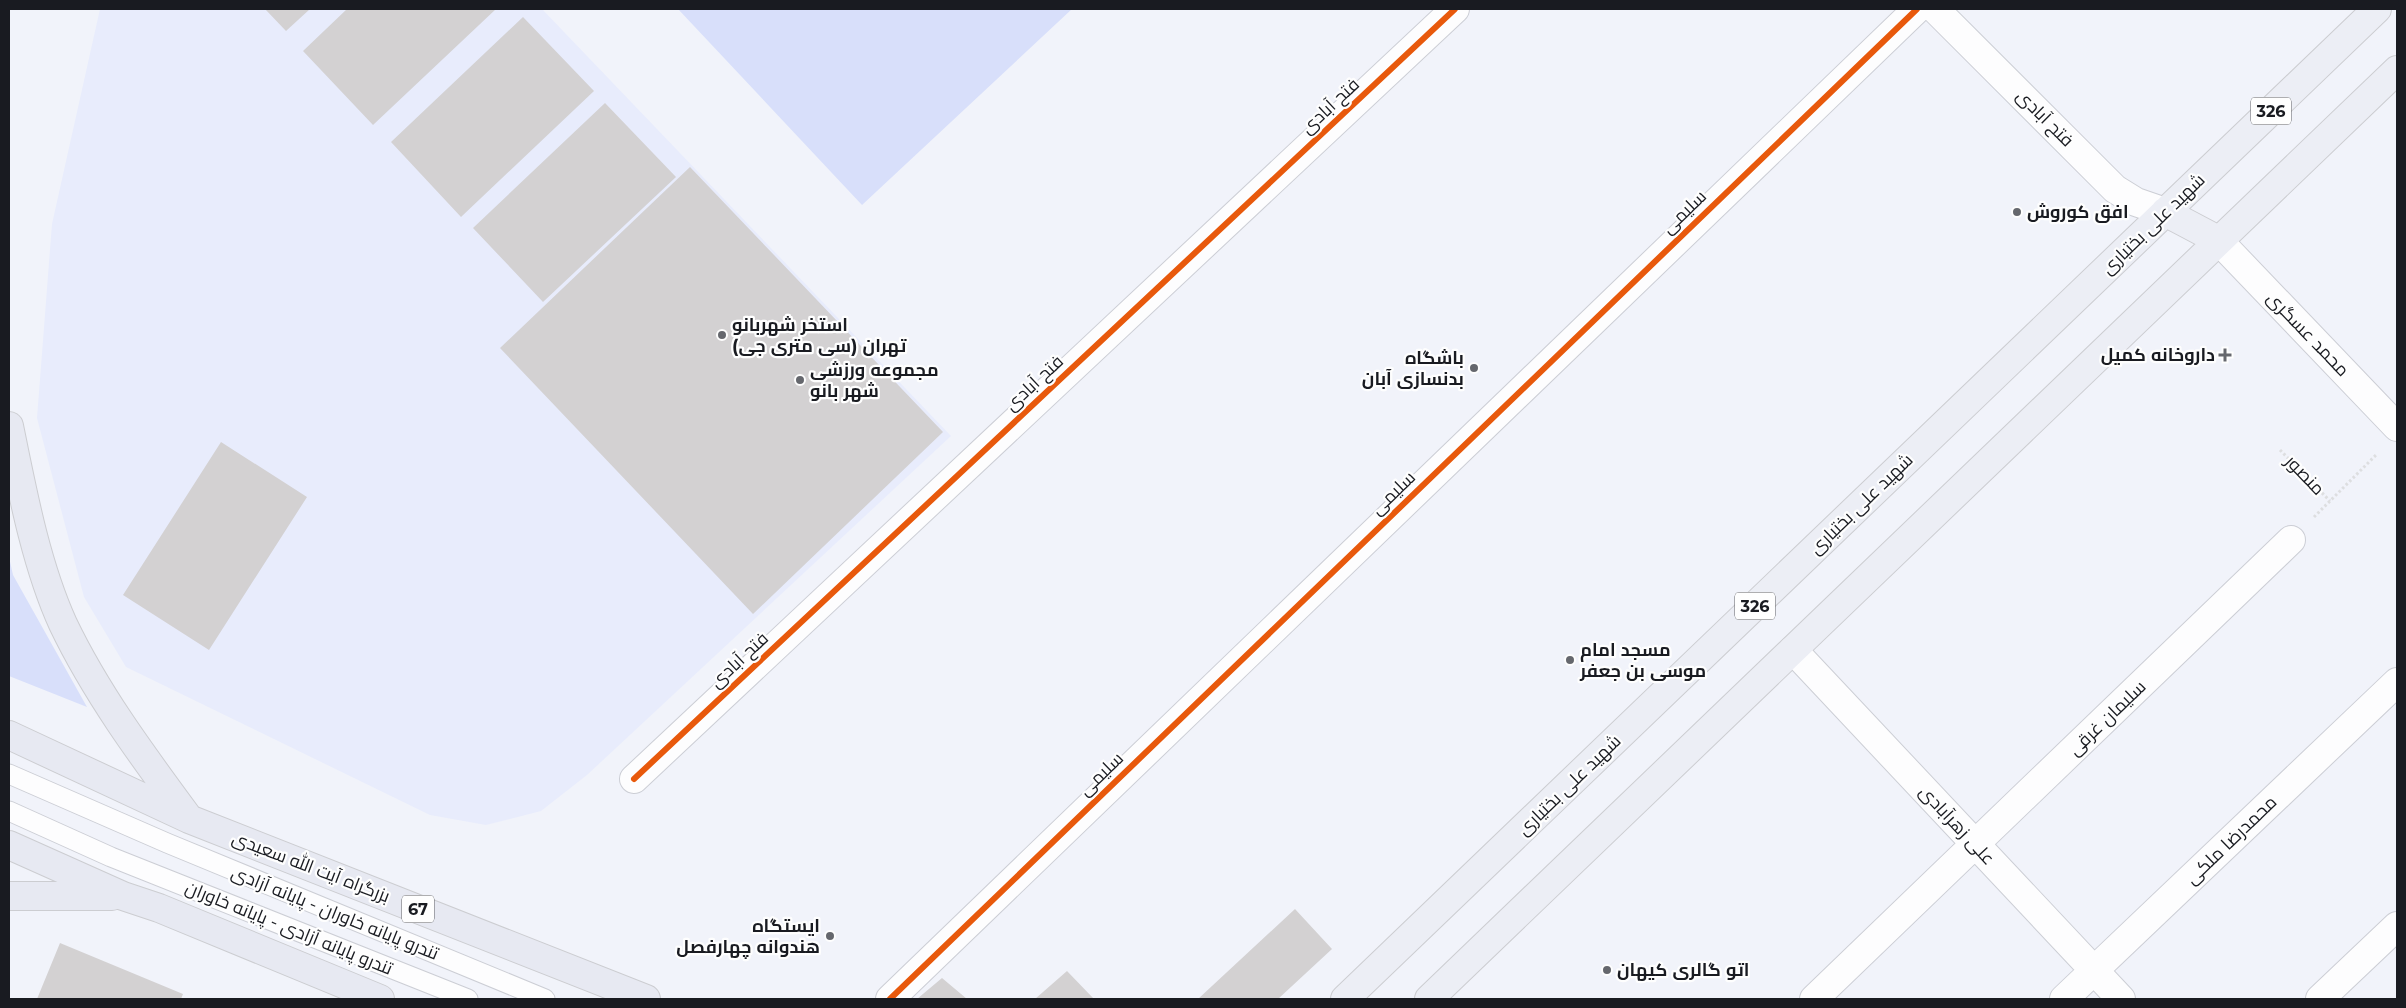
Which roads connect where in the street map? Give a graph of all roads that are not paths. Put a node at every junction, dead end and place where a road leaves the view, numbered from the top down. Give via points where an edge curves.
1 (1456, 9) edge
2 (1917, 9) edge
3 (1936, 9) edge
4 (2377, 9) edge
5 (2397, 70) edge
6 (2164, 212) junction
7 (2218, 240) junction
8 (9, 426) edge
9 (2391, 437) edge
10 (2290, 540) road end
11 (1793, 650) junction
12 (2397, 682) edge
13 (9, 735) edge
14 (9, 774) edge
15 (634, 779) dead end
16 (9, 811) edge
17 (189, 819) junction
18 (1975, 844) junction
19 (9, 845) edge
20 (9, 896) edge
21 (123, 896) junction
22 (2397, 926) edge
23 (2094, 971) junction
24 (380, 999) edge
25 (468, 999) edge
26 (545, 999) edge
27 (646, 999) edge
28 (890, 999) edge
29 (1345, 999) edge
30 (1429, 999) edge
31 (1814, 999) edge
32 (2064, 999) edge
33 (2121, 999) edge
34 (2320, 999) edge

1 - 15 street, فتح آبادی
2 - 28 street, سلیمی
3 - 6 street, فتح آبادی via 2115,188 2136,202
4 - 6 main road, شهید علی بختیاری / 326
5 - 7 main road
6 - 7 main road
6 - 29 main road, شهید علی بختیاری / 326
7 - 9 street, محمد عسگری
7 - 11 main road
8 - 17 highway via 40,559 63,624 120,724
10 - 18 street, سلیمان غرقی
11 - 18 street, علی زهرآبادی
11 - 30 main road
12 - 23 street, محمدرضا ملکی
13 - 17 highway, بزرگراه آیت الله سعیدی / 67
14 - 26 lane, تندرو پایانه خاوران - پایانه آزادی
16 - 25 lane, تندرو پایانه آزادی - پایانه خاوران via 111,857
17 - 27 highway, بزرگراه آیت الله سعیدی / 67
18 - 23 street, علی زهرآبادی
18 - 31 street, سلیمان غرقی
19 - 21 highway
20 - 21 highway
21 - 24 highway
22 - 34 street
23 - 32 street, محمدرضا ملکی
23 - 33 street, علی زهرآبادی

